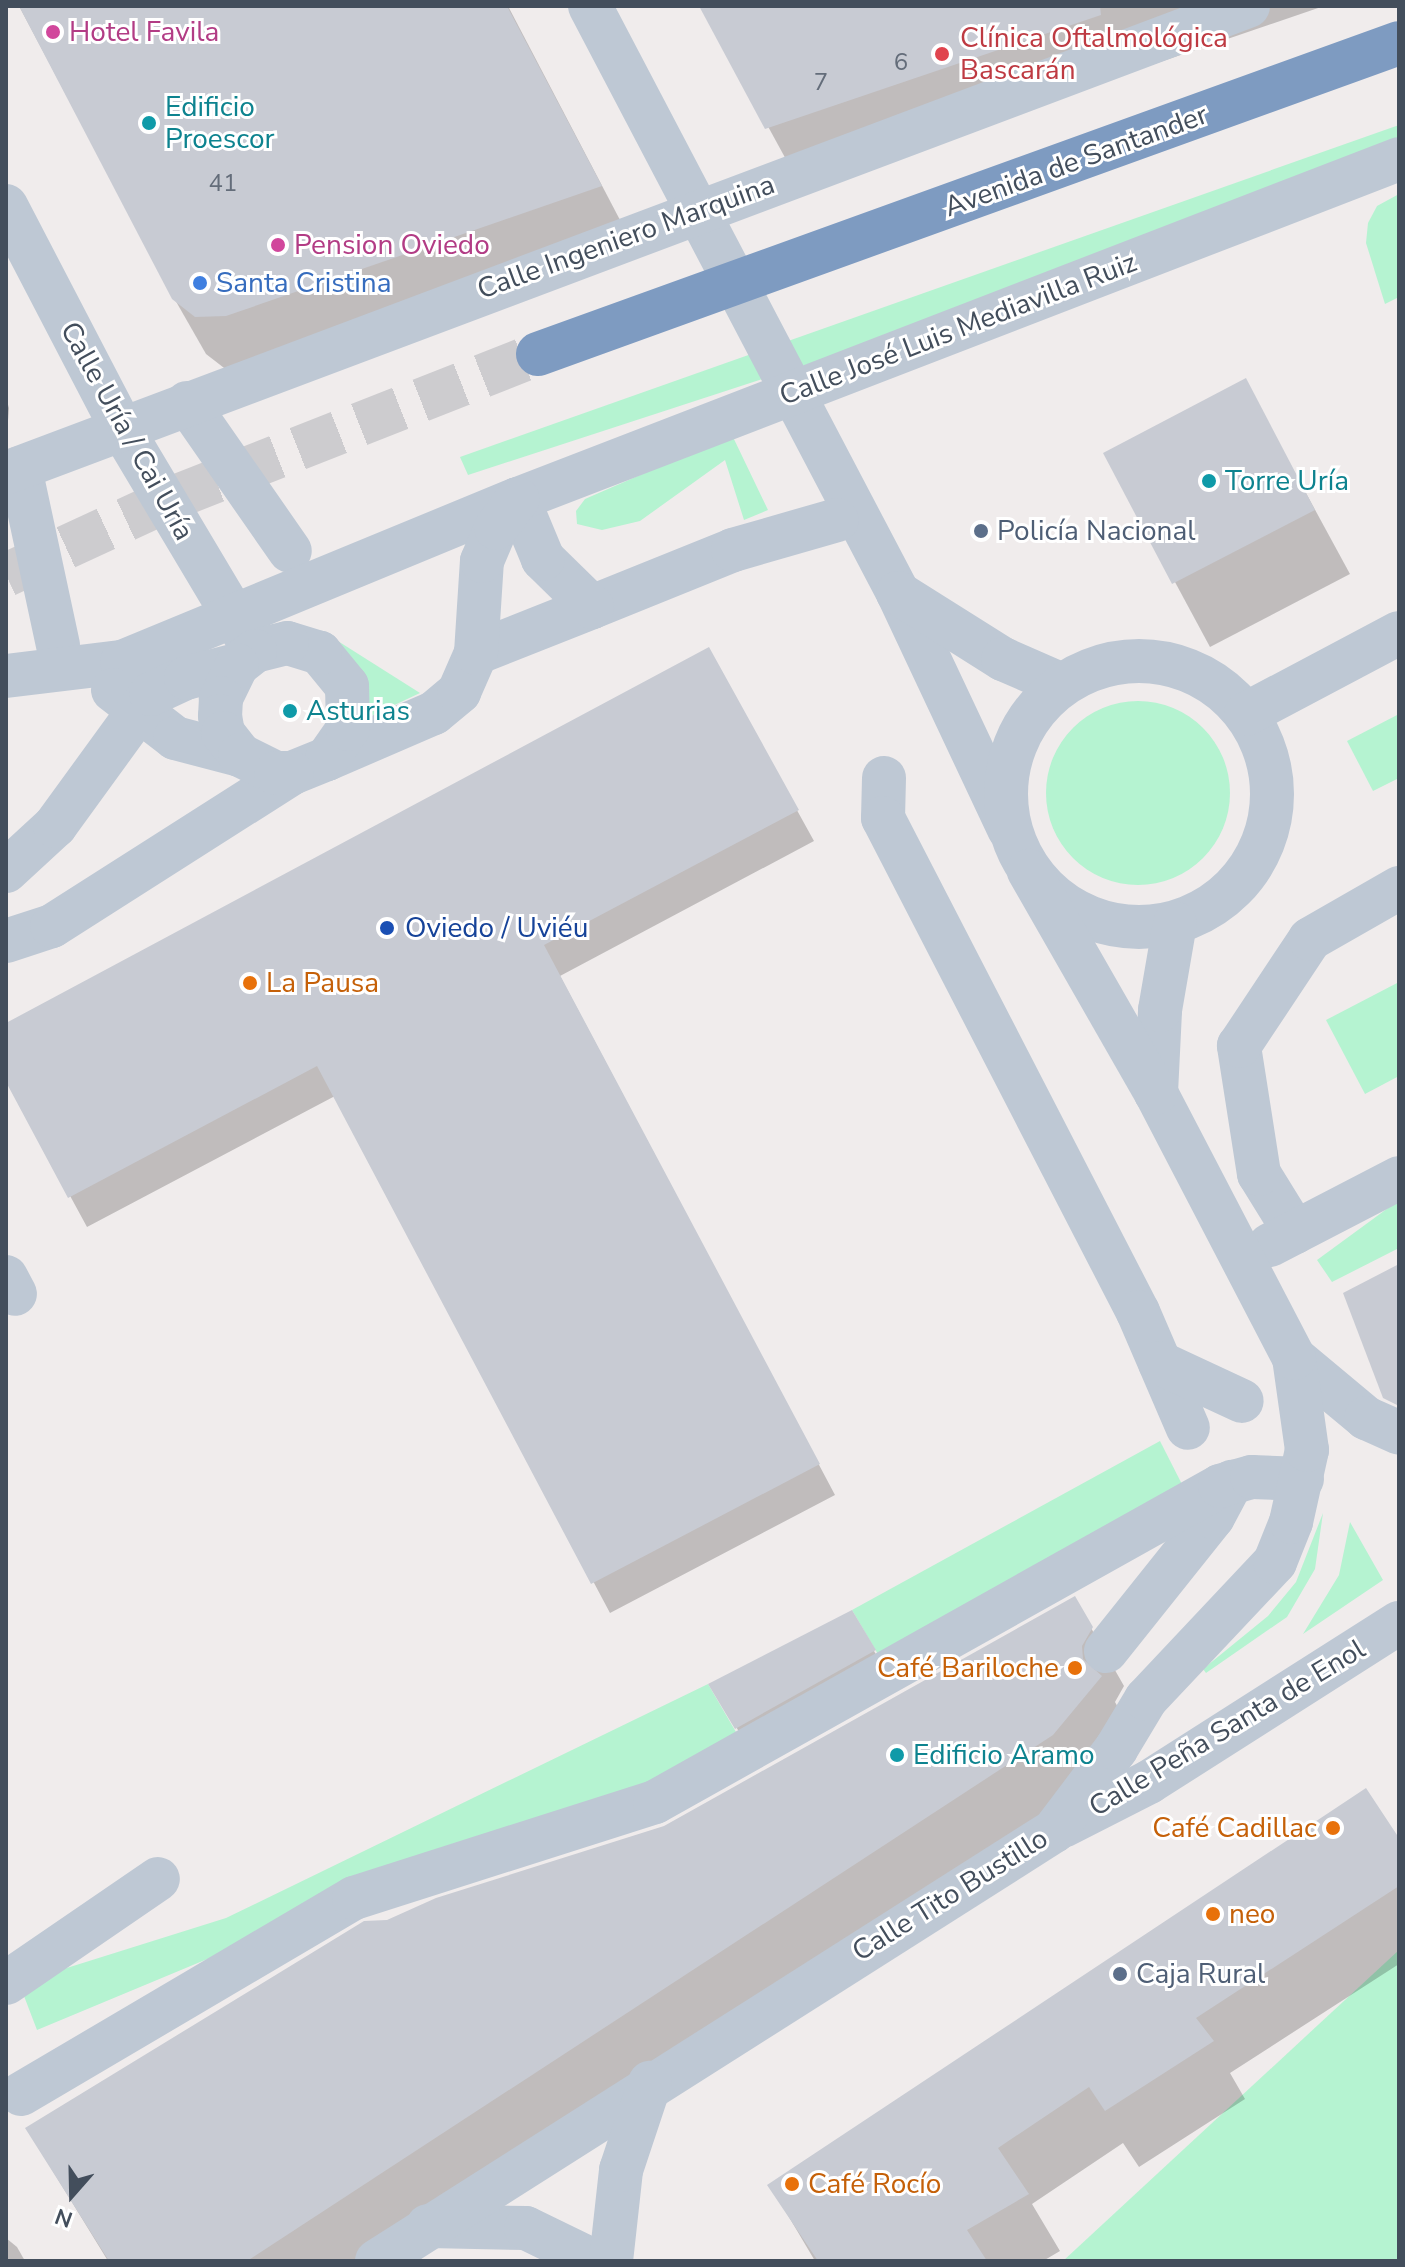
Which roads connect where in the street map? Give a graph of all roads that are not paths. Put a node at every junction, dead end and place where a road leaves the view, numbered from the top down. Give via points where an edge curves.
1 (590, 6) edge
2 (1248, 6) edge
3 (1399, 43) edge
4 (1399, 159) edge
5 (6, 206) edge
6 (538, 354) tunnel mouth
7 (187, 403) junction
8 (121, 427) junction
9 (13, 470) edge
10 (518, 499) junction
11 (837, 520) dead end
12 (290, 551) dead end
13 (898, 593) junction
14 (592, 607) junction
15 (1399, 633) edge
16 (241, 644) junction
17 (476, 653) junction
18 (60, 658) junction
19 (6, 676) edge
20 (1042, 676) junction
21 (139, 706) junction
22 (1246, 714) junction
23 (240, 755) junction
24 (310, 766) junction
25 (90, 773) junction
26 (874, 796) dead end
27 (1009, 829) junction
28 (6, 830) edge
29 (6, 871) edge
30 (1029, 871) junction
31 (1399, 888) edge
32 (1175, 923) junction
33 (6, 941) edge
34 (1156, 1093) junction
35 (1399, 1178) edge
36 (1295, 1232) junction
37 (1243, 1260) junction
38 (1294, 1358) junction
39 (1160, 1363) junction
40 (1242, 1401) dead end
41 (1188, 1428) dead end
42 (1399, 1433) edge
43 (1302, 1479) junction
44 (1233, 1480) junction
45 (1399, 1623) edge
46 (1106, 1651) dead end
47 (1054, 1831) junction
48 (158, 1879) dead end
49 (6, 1983) edge
50 (650, 2083) junction
51 (21, 2094) dead end
52 (428, 2226) junction
53 (377, 2261) edge
54 (594, 2261) edge
55 (611, 2261) edge

1 - 13 street
2 - 7 street, Calle Ingeniero Marquina
3 - 6 highway, Avenida de Santander
4 - 10 street, Calle José Luis Mediavilla Ruiz
5 - 8 street, Calle Uría / Cai Uría
7 - 8 street, Calle Ingeniero Marquina
7 - 12 street
8 - 9 street, Calle Ingeniero Marquina
8 - 16 street, Calle Uría / Cai Uría
9 - 18 street
10 - 14 street via 543,559
10 - 16 street, Calle José Luis Mediavilla Ruiz
10 - 17 street via 496,528 482,561
11 - 14 street via 755,543
13 - 20 street
13 - 27 street
14 - 17 street
15 - 22 street
16 - 18 street via 122,662
16 - 21 street via 151,694
16 - 23 street via 221,698 220,716 223,733
16 - 24 street via 287,643 320,653 336,667 351,706 348,729
17 - 24 street via 459,692 445,705
18 - 19 street
18 - 21 street
20 - 22 street via 1161,661 1205,677
20 - 27 street via 1006,771
21 - 23 street via 191,746
21 - 25 street
22 - 32 street via 1268,758 1272,816 1256,860 1237,881 1217,902
23 - 24 street via 276,773
24 - 33 street via 52,926
25 - 28 street
25 - 29 street via 55,826
26 - 39 street
27 - 30 street
30 - 32 street via 1073,911 1117,926
30 - 34 street
31 - 36 street via 1310,939 1239,1046 1259,1174
32 - 34 street via 1160,1010
34 - 37 street
35 - 36 street
36 - 37 street
37 - 38 street
38 - 42 street via 1366,1418
38 - 43 street, Calle Tito Bustillo via 1307,1450
39 - 40 street
39 - 41 street
43 - 44 street
43 - 47 street, Calle Tito Bustillo via 1275,1562 1146,1699
44 - 46 street via 1213,1517
44 - 51 street via 655,1802 354,1898
45 - 47 street, Calle Peña Santa de Enol via 1149,1782
47 - 50 street, Calle Tito Bustillo
48 - 49 street
50 - 52 street, Calle Tito Bustillo
50 - 55 street via 621,2170
52 - 53 street, Calle Tito Bustillo
52 - 54 street via 526,2228

